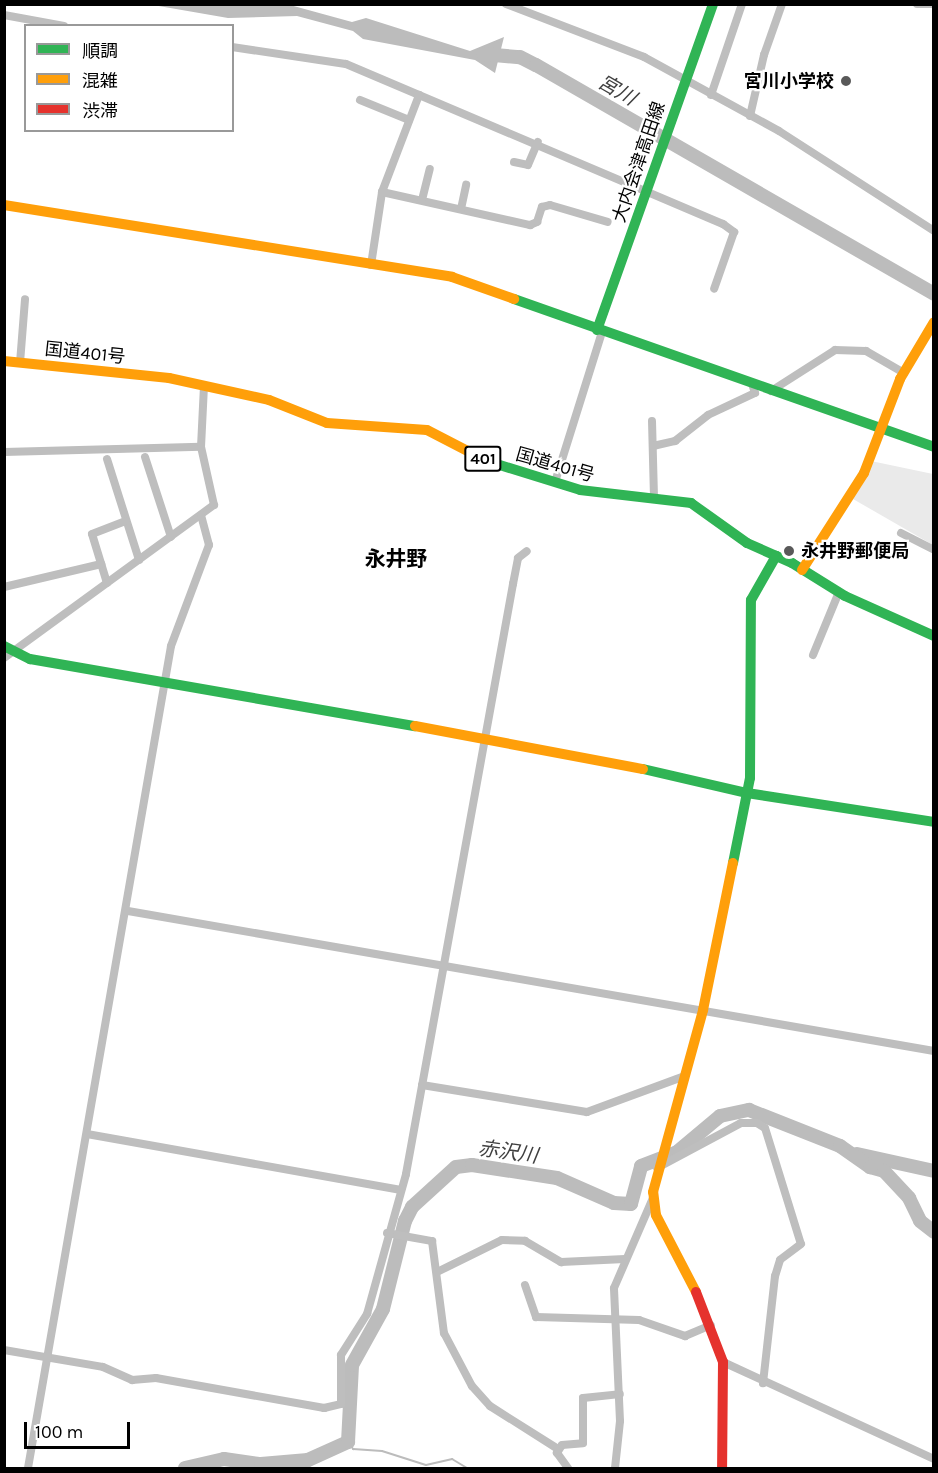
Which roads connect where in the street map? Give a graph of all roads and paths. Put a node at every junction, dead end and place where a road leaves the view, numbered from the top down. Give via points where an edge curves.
1 (506, 4) edge
2 (713, 4) edge
3 (742, 4) edge
4 (782, 4) edge
5 (917, 4) edge
6 (931, 4) edge
7 (4, 15) edge
8 (53, 24) edge
9 (234, 47) edge
10 (684, 82) junction
11 (419, 95) junction
12 (711, 95) junction
13 (360, 100) dead end
14 (750, 116) junction
15 (409, 120) junction
16 (538, 142) junction
17 (514, 162) dead end
18 (430, 169) dead end
19 (466, 185) dead end
20 (649, 187) junction
21 (382, 192) junction
22 (422, 200) junction
23 (4, 205) edge
24 (461, 209) junction
25 (608, 222) dead end
26 (933, 231) edge
27 (371, 265) junction
28 (714, 289) dead end
29 (25, 299) dead end
30 (933, 322) edge
31 (600, 331) junction
32 (4, 362) edge
33 (20, 363) junction
34 (904, 373) junction
35 (752, 384) junction
36 (204, 385) junction
37 (771, 391) junction
38 (652, 421) dead end
39 (880, 429) junction
40 (653, 446) junction
41 (201, 447) junction
42 (933, 447) edge
43 (4, 452) edge
44 (145, 457) dead end
45 (107, 459) dead end
46 (555, 482) junction
47 (654, 497) junction
48 (201, 515) junction
49 (126, 520) junction
50 (901, 533) dead end
51 (171, 537) junction
52 (933, 550) edge
53 (527, 551) dead end
54 (776, 556) junction
55 (139, 560) junction
56 (101, 564) junction
57 (802, 570) junction
58 (107, 583) junction
59 (4, 587) edge
60 (839, 592) junction
61 (933, 636) edge
62 (7, 652) edge
63 (813, 655) dead end
64 (166, 684) junction
65 (485, 739) junction
66 (747, 793) junction
67 (933, 822) edge
68 (128, 911) junction
69 (446, 965) junction
70 (704, 1010) junction
71 (933, 1051) edge
72 (681, 1077) junction
73 (422, 1085) junction
74 (87, 1134) junction
75 (657, 1168) junction
76 (401, 1190) junction
77 (653, 1198) junction
78 (387, 1233) junction
79 (626, 1259) junction
80 (437, 1272) junction
81 (525, 1285) dead end
82 (617, 1319) junction
83 (711, 1325) junction
84 (4, 1350) edge
85 (47, 1357) junction
86 (723, 1362) junction
87 (763, 1383) junction
88 (620, 1394) junction
89 (558, 1449) junction
90 (933, 1459) edge
91 (28, 1468) edge
92 (568, 1468) edge
93 (615, 1468) edge
94 (722, 1468) edge

1 - 10 street via 633,52
2 - 10 main road, 大内会津高田線
3 - 12 street
4 - 14 street via 764,55
5 - 6 street
7 - 8 street
9 - 11 street via 346,64
10 - 12 street
10 - 20 main road, 大内会津高田線
11 - 15 street
11 - 16 street
12 - 14 street
13 - 15 street
14 - 26 street
15 - 21 street
16 - 17 street via 528,165
16 - 20 street
18 - 22 street
19 - 24 street
20 - 28 street via 734,232
20 - 31 main road, 大内会津高田線
21 - 22 street
21 - 27 street
22 - 24 street
23 - 27 main road
24 - 25 street via 530,225 537,222 542,207 550,205
27 - 31 main road via 452,277
29 - 33 street
30 - 34 main road
31 - 35 main road
31 - 46 street
32 - 33 main road, 国道401号 / 401
33 - 36 main road, 国道401号 / 401
34 - 37 street via 866,351 835,350
34 - 39 main road
35 - 37 main road
35 - 40 street via 755,393 708,415 675,441
36 - 41 street
36 - 46 main road, 国道401号 / 401 via 281,404 327,423 427,430 496,466
37 - 39 main road
38 - 40 street
39 - 42 main road
39 - 57 main road via 864,473
40 - 47 street
41 - 43 street
41 - 48 street via 214,506
44 - 51 street
45 - 49 street
46 - 47 main road, 国道401号 / 401 via 609,496
47 - 54 main road, 国道401号 / 401 via 691,503 747,543
48 - 51 street
48 - 64 street via 209,545 177,623
49 - 55 street
49 - 56 street via 93,532
50 - 52 street
51 - 55 street
53 - 65 street via 518,558
54 - 57 main road, 国道401号 / 401
54 - 66 main road via 751,600
55 - 58 street
56 - 58 street
56 - 59 street
57 - 60 main road, 国道401号 / 401
58 - 62 street
60 - 61 main road, 国道401号 / 401
60 - 63 street
62 - 64 main road
64 - 65 main road
64 - 68 street
65 - 66 main road via 598,758
65 - 69 street
66 - 67 main road
66 - 70 main road
68 - 69 street
68 - 74 street
69 - 70 street
69 - 73 street
70 - 71 street
70 - 72 main road
72 - 73 street via 587,1112
72 - 75 main road
73 - 76 street
74 - 76 street
74 - 85 street
75 - 77 main road
75 - 87 street via 741,1123 757,1123 765,1128 801,1244 780,1260 775,1276
76 - 78 street
77 - 79 street
77 - 83 main road via 659,1223
78 - 80 street via 432,1241
78 - 85 street via 367,1314 341,1355 341,1404 336,1409 156,1378 118,1377 103,1367
79 - 80 street via 561,1262 525,1241 502,1240
79 - 82 street via 615,1288
80 - 89 street via 444,1334 472,1386 490,1406
81 - 82 street via 536,1317
82 - 83 street via 639,1320 686,1336
82 - 88 street
83 - 86 main road
84 - 85 street
85 - 91 street
86 - 87 street
86 - 94 main road
87 - 90 street
88 - 89 street via 583,1398 584,1443
88 - 93 street
89 - 92 street via 558,1460

